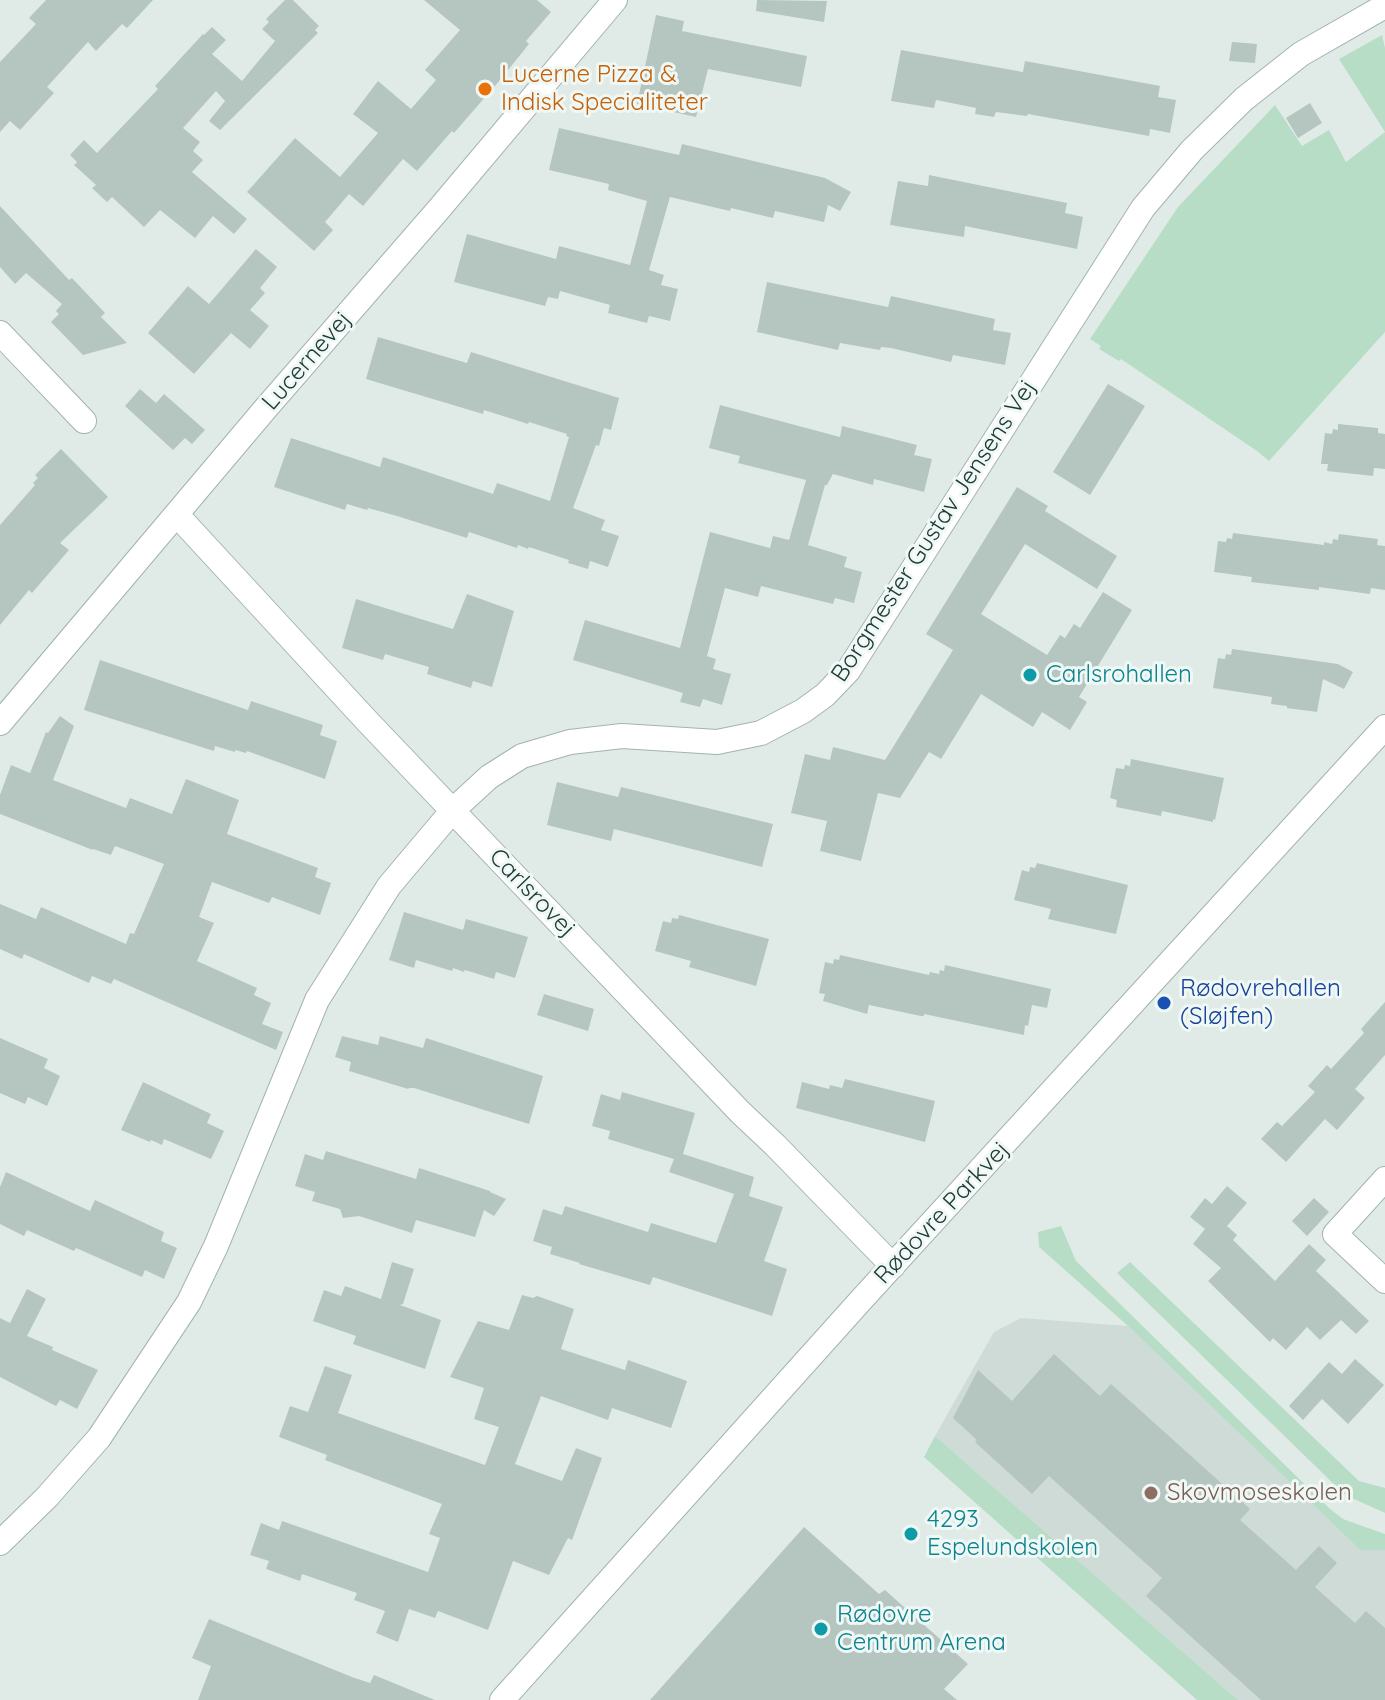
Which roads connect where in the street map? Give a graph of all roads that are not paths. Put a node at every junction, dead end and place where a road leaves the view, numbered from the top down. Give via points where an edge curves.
1 (615, 0) edge
2 (1385, 6) edge
3 (0, 333) edge
4 (84, 421) dead end
5 (177, 515) junction
6 (0, 723) edge
7 (1385, 727) edge
8 (453, 810) junction
9 (1385, 1179) edge
10 (893, 1266) junction
11 (1385, 1281) edge
12 (0, 1543) edge
13 (502, 1700) edge

1 - 5 street, Lucernevej
2 - 8 street, Borgmester Gustav Jensens Vej via 1301,54 1244,99 1143,208 848,671 825,695 761,733 717,742 622,736 570,742 522,756
3 - 4 street
5 - 6 street, Lucernevej
5 - 8 street, Carlsrovej
7 - 10 street, Rødovre Parkvej
8 - 10 street, Carlsrovej
8 - 12 street, Borgmester Gustav Jensens Vej via 389,886 317,1000 189,1302 99,1438
9 - 11 street via 1335,1234
10 - 13 street, Rødovre Parkvej

